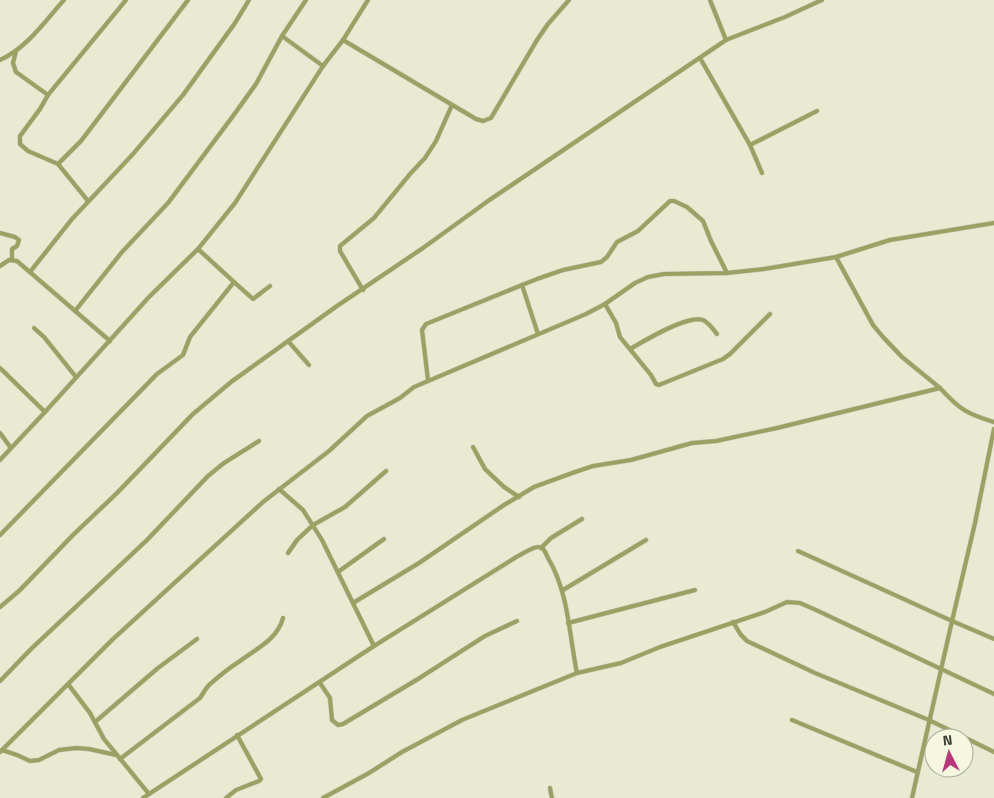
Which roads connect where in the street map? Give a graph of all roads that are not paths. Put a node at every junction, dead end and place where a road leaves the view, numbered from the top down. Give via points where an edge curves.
1 (64, 0) edge
2 (126, 0) edge
3 (188, 0) edge
4 (249, 0) edge
5 (306, 0) edge
6 (368, 0) edge
7 (569, 0) edge
8 (710, 0) edge
9 (822, 0) edge
10 (282, 36) junction
11 (343, 40) junction
12 (726, 40) junction
13 (16, 51) junction
14 (700, 58) junction
15 (0, 60) edge
16 (323, 66) junction
17 (48, 95) junction
18 (452, 105) junction
19 (817, 111) dead end
20 (750, 145) junction
21 (58, 164) junction
22 (762, 173) dead end
23 (88, 201) junction
24 (994, 223) edge
25 (0, 233) edge
26 (198, 249) junction
27 (836, 257) junction
28 (12, 260) junction
29 (0, 266) edge
30 (30, 272) junction
31 (727, 273) junction
32 (234, 282) junction
33 (522, 285) junction
34 (270, 286) dead end
35 (363, 290) junction
36 (605, 304) junction
37 (75, 311) junction
38 (770, 314) dead end
39 (34, 328) dead end
40 (538, 334) junction
41 (717, 334) dead end
42 (110, 340) junction
43 (288, 341) junction
44 (630, 349) junction
45 (309, 365) dead end
46 (0, 368) edge
47 (76, 377) junction
48 (428, 380) junction
49 (940, 388) junction
50 (44, 412) junction
51 (994, 422) edge
52 (994, 429) edge
53 (0, 433) edge
54 (259, 441) dead end
55 (474, 447) dead end
56 (11, 448) junction
57 (0, 460) edge
58 (386, 471) dead end
59 (279, 489) junction
60 (519, 497) junction
61 (582, 520) dead end
62 (312, 526) junction
63 (0, 535) edge
64 (384, 539) dead end
65 (646, 540) dead end
66 (541, 548) junction
67 (798, 551) dead end
68 (288, 553) dead end
69 (338, 572) junction
70 (563, 590) junction
71 (695, 590) dead end
72 (353, 603) junction
73 (0, 607) edge
74 (283, 618) dead end
75 (517, 621) dead end
76 (952, 621) junction
77 (733, 622) junction
78 (568, 623) junction
79 (197, 639) dead end
80 (994, 639) edge
81 (374, 646) junction
82 (940, 669) junction
83 (577, 673) junction
84 (0, 681) edge
85 (320, 683) junction
86 (68, 684) junction
87 (994, 694) edge
88 (792, 720) dead end
89 (929, 720) junction
90 (95, 722) junction
91 (237, 735) junction
92 (1, 751) edge
93 (994, 752) edge
94 (119, 757) junction
95 (918, 772) junction
96 (550, 788) dead end
97 (149, 794) junction
98 (143, 798) edge
99 (226, 798) edge
100 (323, 798) edge
101 (552, 798) edge
102 (912, 798) edge

1 - 13 street
2 - 17 street
3 - 21 street via 81,141
4 - 23 street via 183,95
5 - 10 street
6 - 11 street
7 - 18 street via 537,40 491,118 484,121 476,119
8 - 12 street
9 - 12 street
10 - 16 street
10 - 37 street via 256,84 168,203 122,252
11 - 16 street
11 - 18 street
12 - 14 street
13 - 15 street
13 - 17 street via 12,63 16,72
14 - 20 street
14 - 35 street
16 - 26 street via 235,203
17 - 21 street via 19,140 22,148
18 - 35 street via 425,158 374,218 340,246
19 - 20 street
20 - 22 street
21 - 23 street
23 - 30 street
24 - 27 street via 890,240
25 - 28 street via 19,240 12,249
26 - 32 street
26 - 42 street
27 - 31 street
27 - 49 street via 883,337
28 - 29 street
28 - 30 street
30 - 37 street
31 - 33 street via 703,221 687,207 671,200 638,231 617,242 604,260 562,270
31 - 36 street via 648,277
32 - 34 street via 253,299
32 - 63 street via 190,337 183,355 157,374
33 - 40 street
33 - 48 street via 423,326
35 - 43 street
36 - 40 street
36 - 44 street
37 - 42 street
38 - 44 street via 723,359 662,385 656,384
39 - 47 street
40 - 48 street
41 - 44 street via 708,322 690,320
42 - 47 street
43 - 45 street
43 - 73 street via 200,408
46 - 50 street
47 - 50 street
48 - 59 street via 374,411 324,456
49 - 51 street via 964,411
49 - 60 street via 777,428 692,443 631,460 593,466 542,484
50 - 56 street
52 - 76 street
53 - 56 street
54 - 84 street via 208,476 153,535
55 - 60 street via 485,469
56 - 57 street
58 - 62 street via 344,507
59 - 62 street via 303,510
59 - 86 street via 177,579
60 - 72 street
61 - 66 street via 551,538
62 - 68 street
62 - 69 street
64 - 69 street
65 - 70 street
66 - 70 street via 554,567
66 - 81 street via 518,556
67 - 76 street
69 - 72 street
70 - 78 street
71 - 78 street
72 - 81 street
74 - 94 street via 267,642 240,660 209,686 200,698
75 - 85 street via 485,636 343,724 338,725 332,720 330,698
76 - 80 street
76 - 82 street
77 - 82 street via 794,602
77 - 83 street via 621,663
77 - 89 street via 747,642
78 - 83 street
79 - 90 street
81 - 85 street
82 - 87 street
82 - 89 street
83 - 100 street via 462,720
85 - 91 street
86 - 90 street
86 - 92 street
88 - 95 street
89 - 93 street
89 - 95 street
90 - 94 street
91 - 97 street
91 - 99 street via 261,779
92 - 94 street via 30,762 59,750 76,748
94 - 97 street
95 - 102 street
96 - 101 street
97 - 98 street

